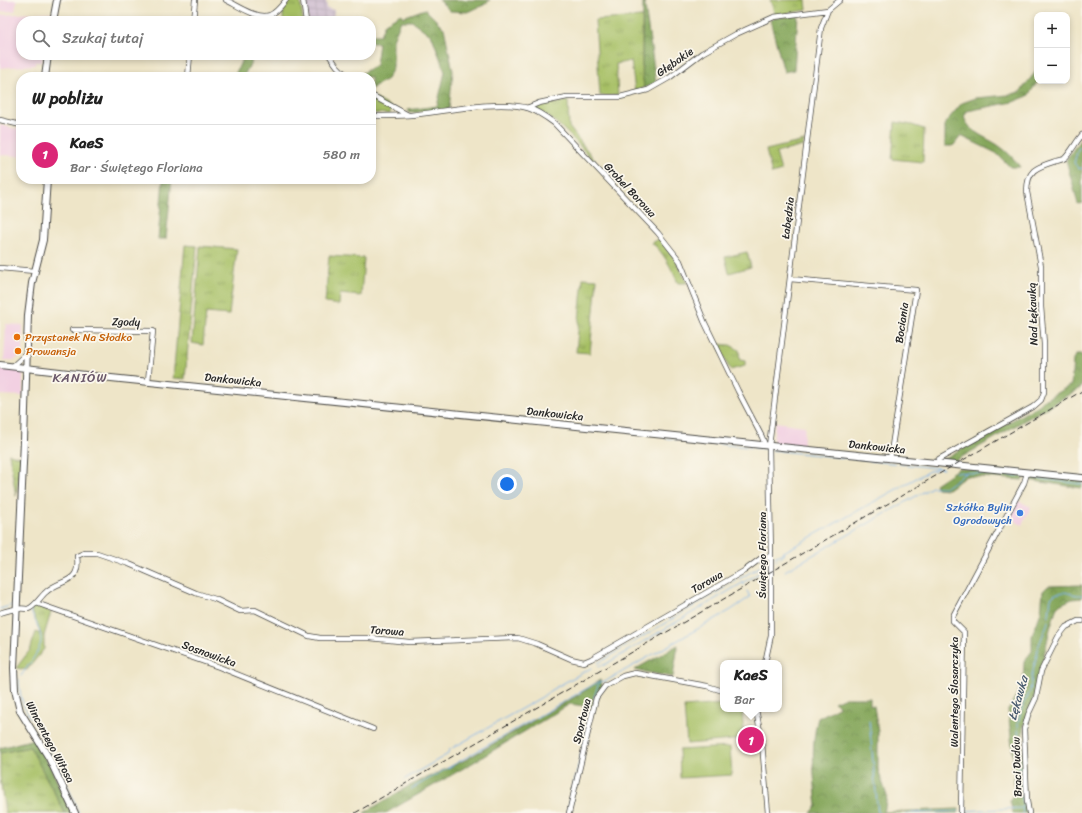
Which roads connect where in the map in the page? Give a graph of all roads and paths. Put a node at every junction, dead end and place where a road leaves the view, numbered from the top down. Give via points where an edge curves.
1 (57, 0) edge
2 (195, 0) edge
3 (226, 0) edge
4 (286, 0) edge
5 (303, 0) edge
6 (840, 0) edge
7 (828, 10) junction
8 (54, 16) edge
9 (193, 16) edge
10 (305, 16) edge
11 (47, 60) edge
12 (190, 60) edge
13 (332, 60) edge
14 (46, 72) edge
15 (188, 72) edge
16 (343, 72) edge
17 (376, 98) edge
18 (394, 107) junction
19 (527, 108) junction
20 (409, 115) junction
21 (376, 116) edge
22 (391, 116) junction
23 (0, 120) edge
24 (16, 124) edge
25 (1082, 135) edge
26 (47, 184) edge
27 (0, 268) edge
28 (35, 271) junction
29 (790, 279) junction
30 (72, 330) dead end
31 (27, 353) junction
32 (0, 365) edge
33 (13, 366) junction
34 (26, 367) junction
35 (148, 381) junction
36 (767, 445) junction
37 (890, 459) junction
38 (936, 463) junction
39 (1027, 473) junction
40 (1082, 478) edge
41 (771, 556) junction
42 (36, 604) junction
43 (17, 608) junction
44 (0, 613) edge
45 (1082, 621) edge
46 (767, 660) edge
47 (720, 690) edge
48 (757, 712) edge
49 (373, 729) dead end
50 (75, 813) edge
51 (569, 813) edge
52 (768, 813) edge
53 (961, 813) edge
54 (1029, 813) edge

1 - 8 street
2 - 9 street
3 - 4 street via 258,16 270,15
5 - 10 street
6 - 7 street
7 - 19 street, Głębokie via 774,17 702,53 648,90 620,97 567,97
7 - 29 street, Łabędzia via 820,34
11 - 14 street
12 - 15 street
13 - 16 street
17 - 18 street
18 - 20 street
18 - 22 street
19 - 20 street, Grobel Borowa via 509,105 482,106
19 - 36 street, Grobel Borowa via 554,123 658,233 680,261 704,321
20 - 22 street, Grobel Borowa
21 - 22 street, Grobel Borowa
23 - 24 street
25 - 38 street, Nad Łękawką via 1064,159 1039,167 1032,172 1027,182 1026,192 1041,266 1044,344 1042,398 1033,407
26 - 28 street, Wincentego Witosa via 43,240
27 - 28 street
28 - 31 street, Wincentego Witosa via 29,303
29 - 36 street, Łabędzia
29 - 37 street, Bociania via 916,290
30 - 35 street, Zgody via 153,331
31 - 33 street
31 - 34 street, Wincentego Witosa
32 - 33 street, Dankowicka
33 - 34 street, Dankowicka
34 - 35 street, Dankowicka
34 - 43 street, Wincentego Witosa
35 - 36 street, Dankowicka
36 - 37 street, Dankowicka
36 - 41 street, Świętego Floriana
37 - 38 street, Dankowicka
38 - 39 street, Dankowicka
39 - 40 street, Dankowicka
39 - 53 street, Walentego Ślosarczyka via 953,621 964,632
41 - 42 street, Torowa via 760,559 738,575 584,662 518,638 409,642 309,636 255,610 240,611 98,553 77,556 76,573 47,591
41 - 46 street, Świętego Floriana via 771,635
42 - 43 street via 28,609
42 - 49 street, Sosnowicka via 219,667
43 - 44 street
43 - 50 street, Wincentego Witosa via 14,668 15,690 20,711 50,758
45 - 54 street, Braci Dudów via 1066,626 1058,637 1041,671 1036,698 1024,729
47 - 51 street, Sportowa via 635,672 605,686 596,698
48 - 52 street

